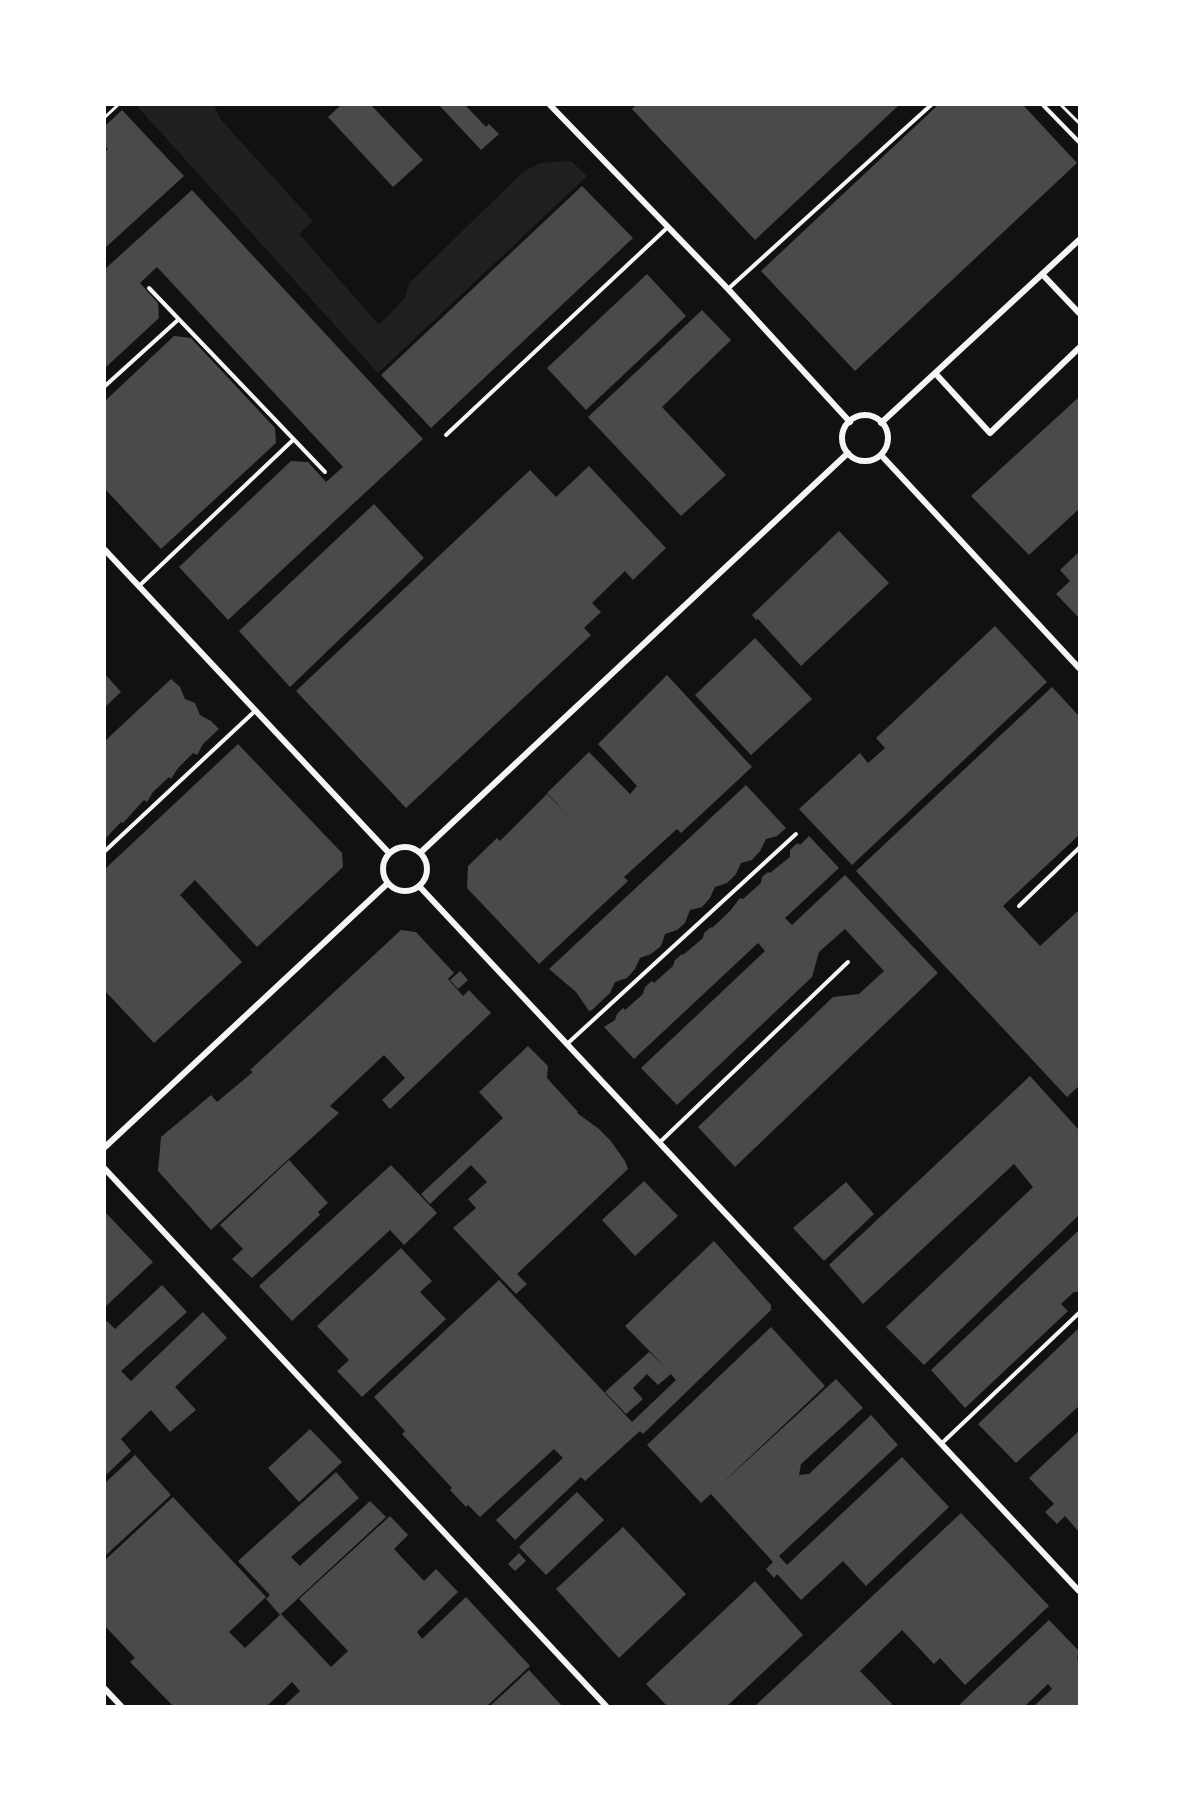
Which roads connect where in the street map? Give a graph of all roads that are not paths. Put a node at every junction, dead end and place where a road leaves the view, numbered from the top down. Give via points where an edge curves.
1 (550, 105) edge
2 (931, 105) edge
3 (1043, 105) edge
4 (1079, 142) edge
5 (668, 227) junction
6 (1079, 240) edge
7 (1042, 274) junction
8 (149, 288) dead end
9 (728, 290) junction
10 (1079, 314) edge
11 (179, 319) junction
12 (1079, 348) edge
13 (935, 373) junction
14 (105, 386) edge
15 (850, 422) junction
16 (881, 423) junction
17 (446, 435) dead end
18 (293, 440) junction
19 (848, 453) junction
20 (881, 455) junction
21 (325, 472) dead end
22 (105, 550) edge
23 (139, 586) junction
24 (1079, 668) edge
25 (255, 711) junction
26 (795, 834) dead end
27 (1079, 848) edge
28 (105, 851) edge
29 (389, 854) junction
30 (420, 854) junction
31 (388, 883) junction
32 (419, 886) junction
33 (1020, 906) dead end
34 (848, 962) dead end
35 (566, 1045) junction
36 (659, 1143) junction
37 (105, 1147) edge
38 (105, 1169) edge
39 (1079, 1313) edge
40 (941, 1444) junction
41 (1079, 1591) edge
42 (105, 1689) edge
43 (121, 1706) edge
44 (606, 1706) edge

1 - 5 street
2 - 9 lane
3 - 4 lane
5 - 9 street
5 - 17 lane
6 - 7 street
7 - 10 street
7 - 13 street
8 - 11 lane
9 - 15 street
11 - 14 lane
11 - 18 lane
12 - 13 street via 990,433
13 - 16 street
15 - 16 street via 864,416
15 - 19 street via 843,433
16 - 20 street via 888,442
18 - 21 lane
18 - 23 lane
19 - 20 street via 862,461
19 - 30 street
20 - 24 street
22 - 23 street
23 - 25 street
25 - 28 lane
25 - 29 street
26 - 35 lane
27 - 33 lane
29 - 30 street via 403,847
29 - 31 street via 382,870
30 - 32 street via 427,873
31 - 32 street via 403,891
31 - 37 street
32 - 35 street
34 - 36 lane
35 - 36 street
36 - 40 street
38 - 44 street
39 - 40 lane
40 - 41 street
42 - 43 street

